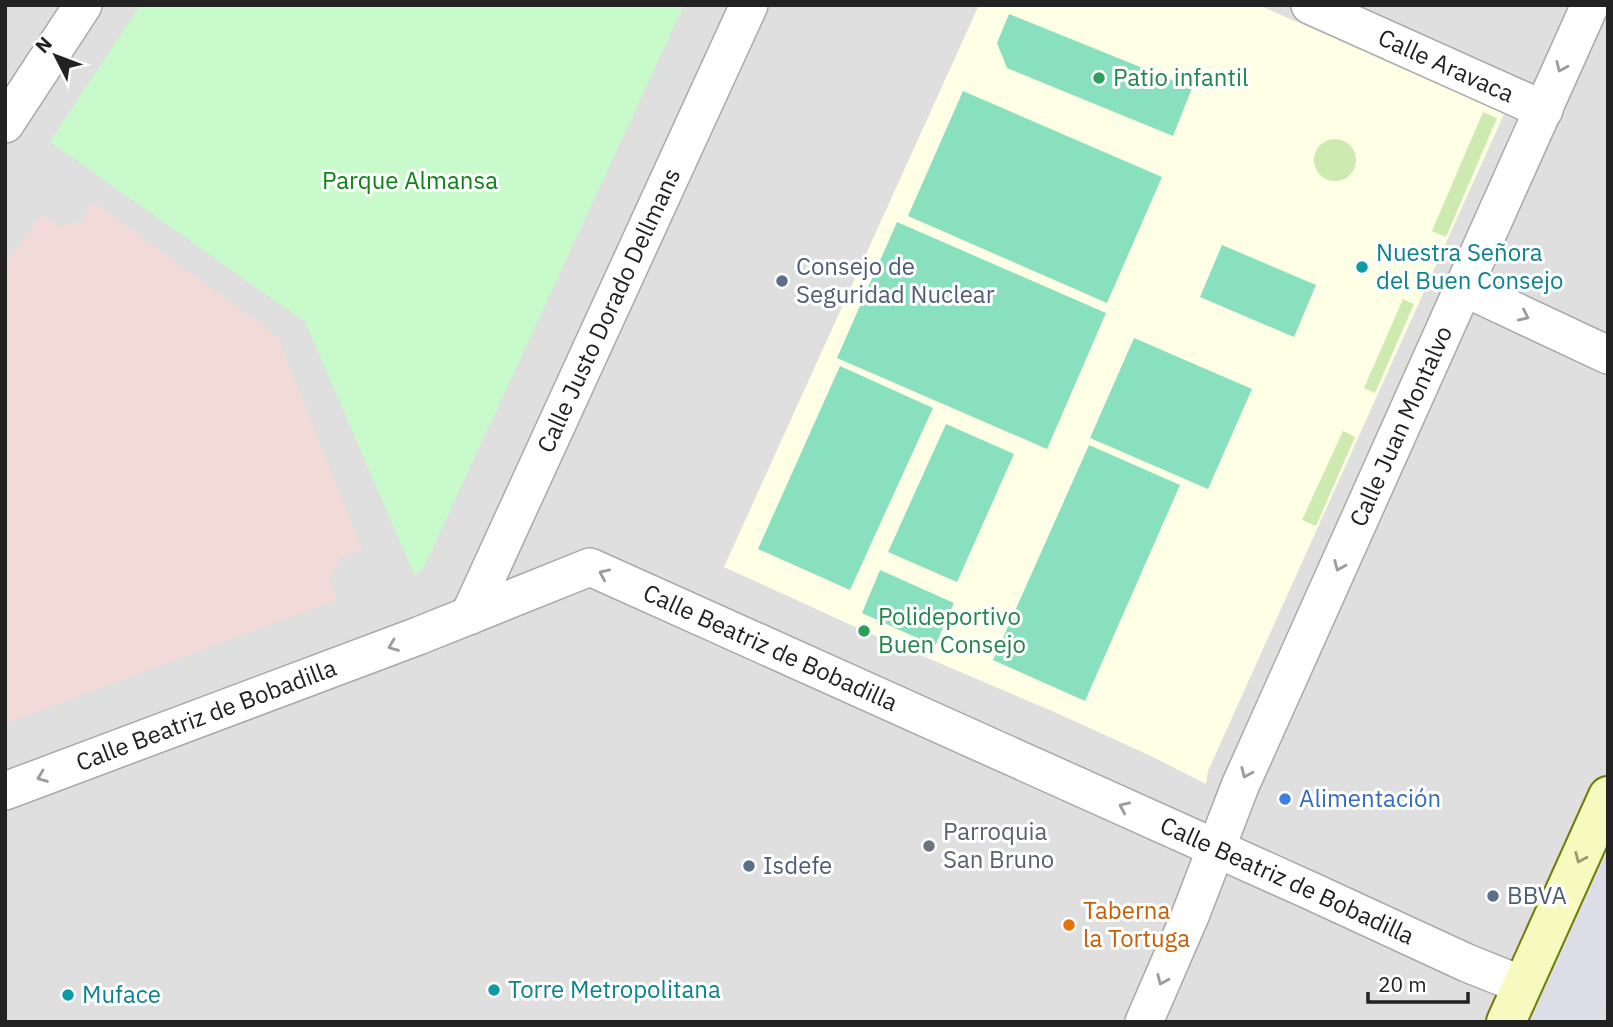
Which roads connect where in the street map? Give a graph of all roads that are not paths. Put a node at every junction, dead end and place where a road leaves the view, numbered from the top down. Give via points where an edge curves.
1 (83, 5) edge
2 (749, 5) edge
3 (1310, 5) edge
4 (1590, 5) edge
5 (1544, 110) junction
6 (5, 124) edge
7 (1462, 287) junction
8 (1608, 355) edge
9 (468, 616) junction
10 (5, 791) edge
11 (1608, 796) edge
12 (1215, 848) junction
13 (1522, 985) junction
14 (1144, 1022) edge
15 (1506, 1022) edge

1 - 6 street
2 - 9 street, Calle Justo Dorado Dellmans
3 - 5 street, Calle Aravaca
4 -> 5 street, Calle Juan Montalvo
5 - 7 street, Calle Juan Montalvo
7 -> 8 street
7 -> 12 street, Calle Juan Montalvo
9 -> 10 street, Calle Beatriz de Bobadilla
12 -> 9 street, Calle Beatriz de Bobadilla via 590,567
11 -> 13 street
12 - 13 street, Calle Beatriz de Bobadilla
12 -> 14 street, Calle Juan Montalvo
13 - 15 street

